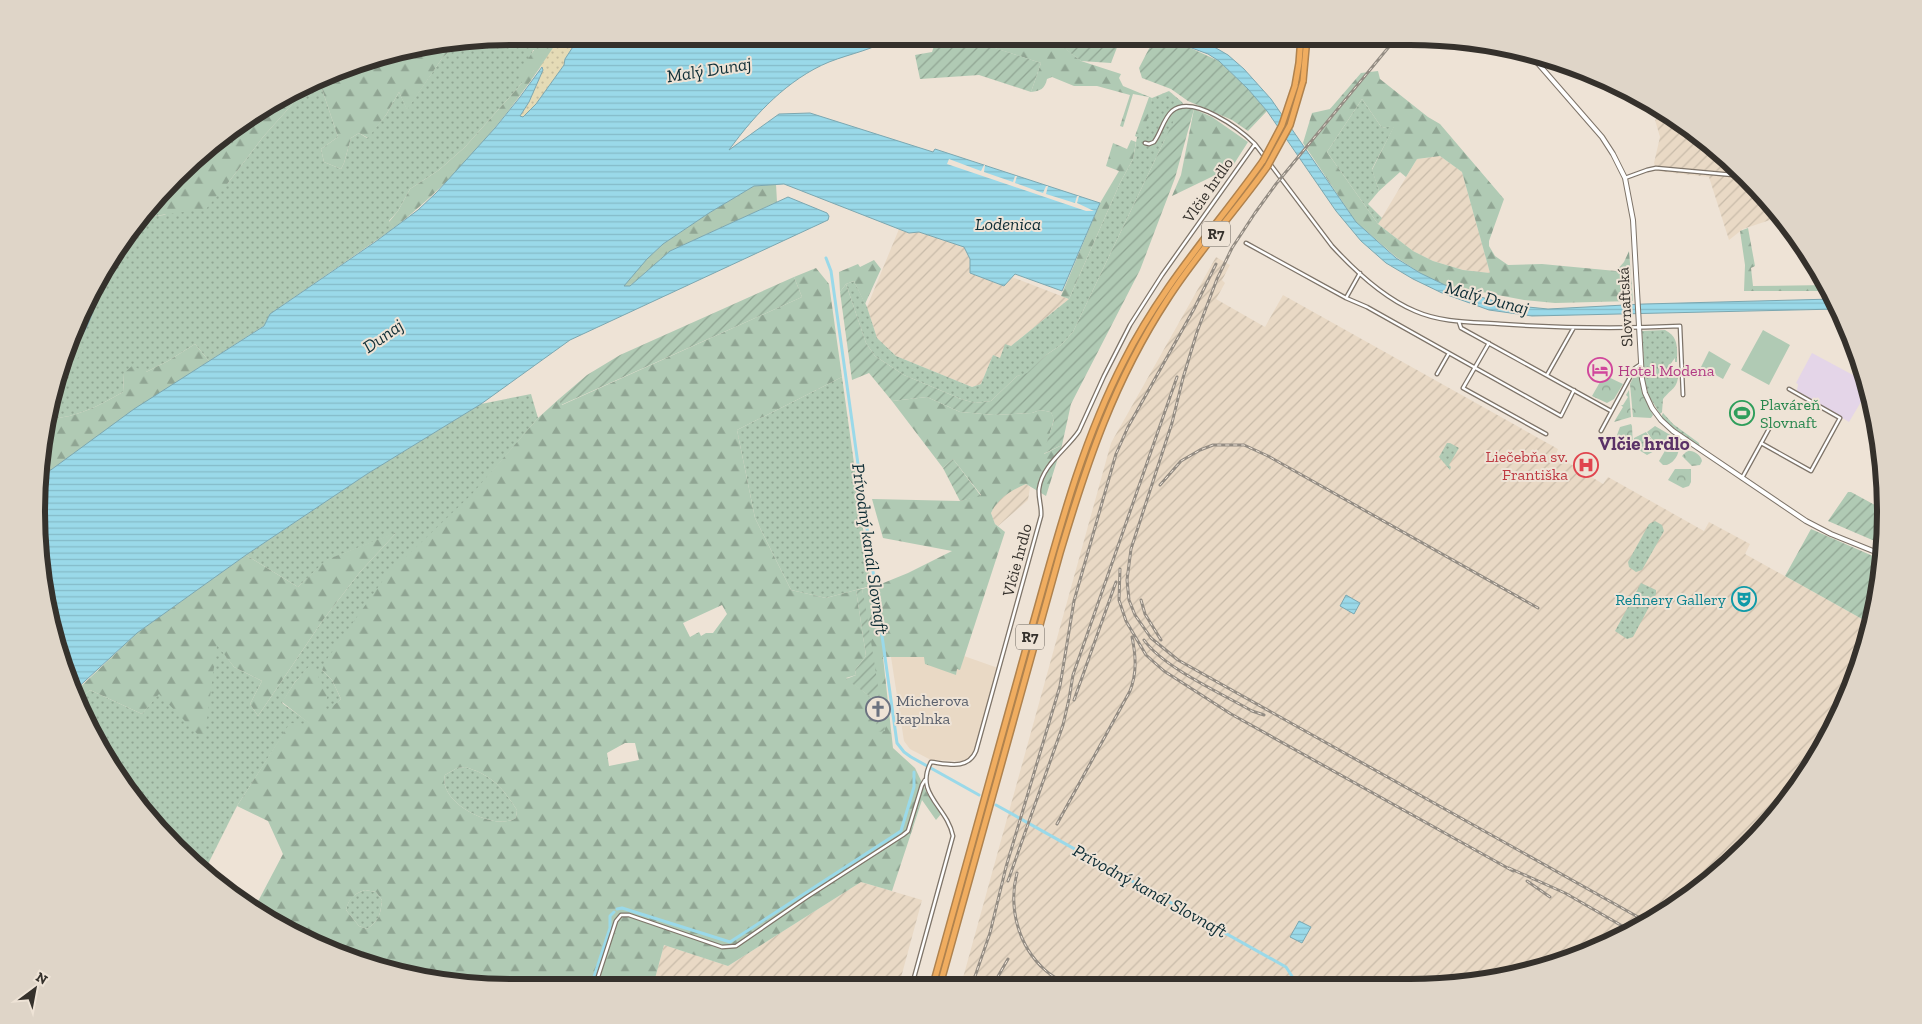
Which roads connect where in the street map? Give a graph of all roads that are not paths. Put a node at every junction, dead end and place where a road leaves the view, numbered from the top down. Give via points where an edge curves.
1 (1300, 45) edge
2 (1307, 45) edge
3 (1538, 63) edge
4 (1145, 143) dead end
5 (1255, 144) junction
6 (1733, 175) edge
7 (1625, 178) junction
8 (1246, 243) dead end
9 (1360, 273) junction
10 (1346, 298) junction
11 (1459, 322) junction
12 (1573, 328) junction
13 (1639, 328) junction
14 (1489, 343) junction
15 (1449, 353) junction
16 (1641, 364) junction
17 (1475, 368) junction
18 (1437, 374) dead end
19 (1547, 376) junction
20 (1789, 389) dead end
21 (1574, 390) junction
22 (1683, 395) dead end
23 (1611, 411) junction
24 (1770, 427) dead end
25 (1601, 431) dead end
26 (1546, 434) dead end
27 (1761, 443) junction
28 (1741, 478) junction
29 (1875, 552) edge
30 (925, 780) junction
31 (597, 979) edge
32 (914, 979) edge
33 (935, 979) edge
34 (942, 979) edge

1 - 33 highway, R7, bridge via 1295,86 1282,125 1263,161 1144,322 1109,391 1080,463
2 - 34 highway, R7, bridge via 1303,81 1290,125 1267,167 1164,305 1119,386 1086,466
3 - 7 main road, Slovnaftská via 1602,137
4 - 5 street via 1154,142 1172,112 1186,106 1227,122
5 - 9 street via 1332,246
5 - 30 street, Vlčie hrdlo via 1156,283 1121,341 1079,430 1048,468 1039,487 1041,516 975,755 960,765 931,762
6 - 7 street via 1653,168
7 - 13 main road, Slovnaftská via 1632,211
8 - 10 street
9 - 10 street
9 - 11 street via 1414,311
10 - 15 street
11 - 12 street
11 - 14 street via 1461,328
12 - 13 street
12 - 19 street
13 - 16 main road, Slovnaftská
13 - 22 street via 1680,326
14 - 17 street
14 - 19 street
15 - 17 street
15 - 18 street
16 - 23 street via 1635,368
16 - 28 main road, Slovnaftská via 1647,396 1661,420
17 - 21 street via 1561,416
17 - 26 street via 1463,388
19 - 21 street
20 - 27 street via 1840,418 1811,471
21 - 23 street
23 - 25 street
24 - 27 street
27 - 28 street
28 - 29 main road, Slovnaftská via 1806,521
30 - 31 street, Vlčie hrdlo via 908,831 903,836 807,896 736,946 722,946 621,915 616,921
30 - 32 street via 928,791 950,825 952,836

